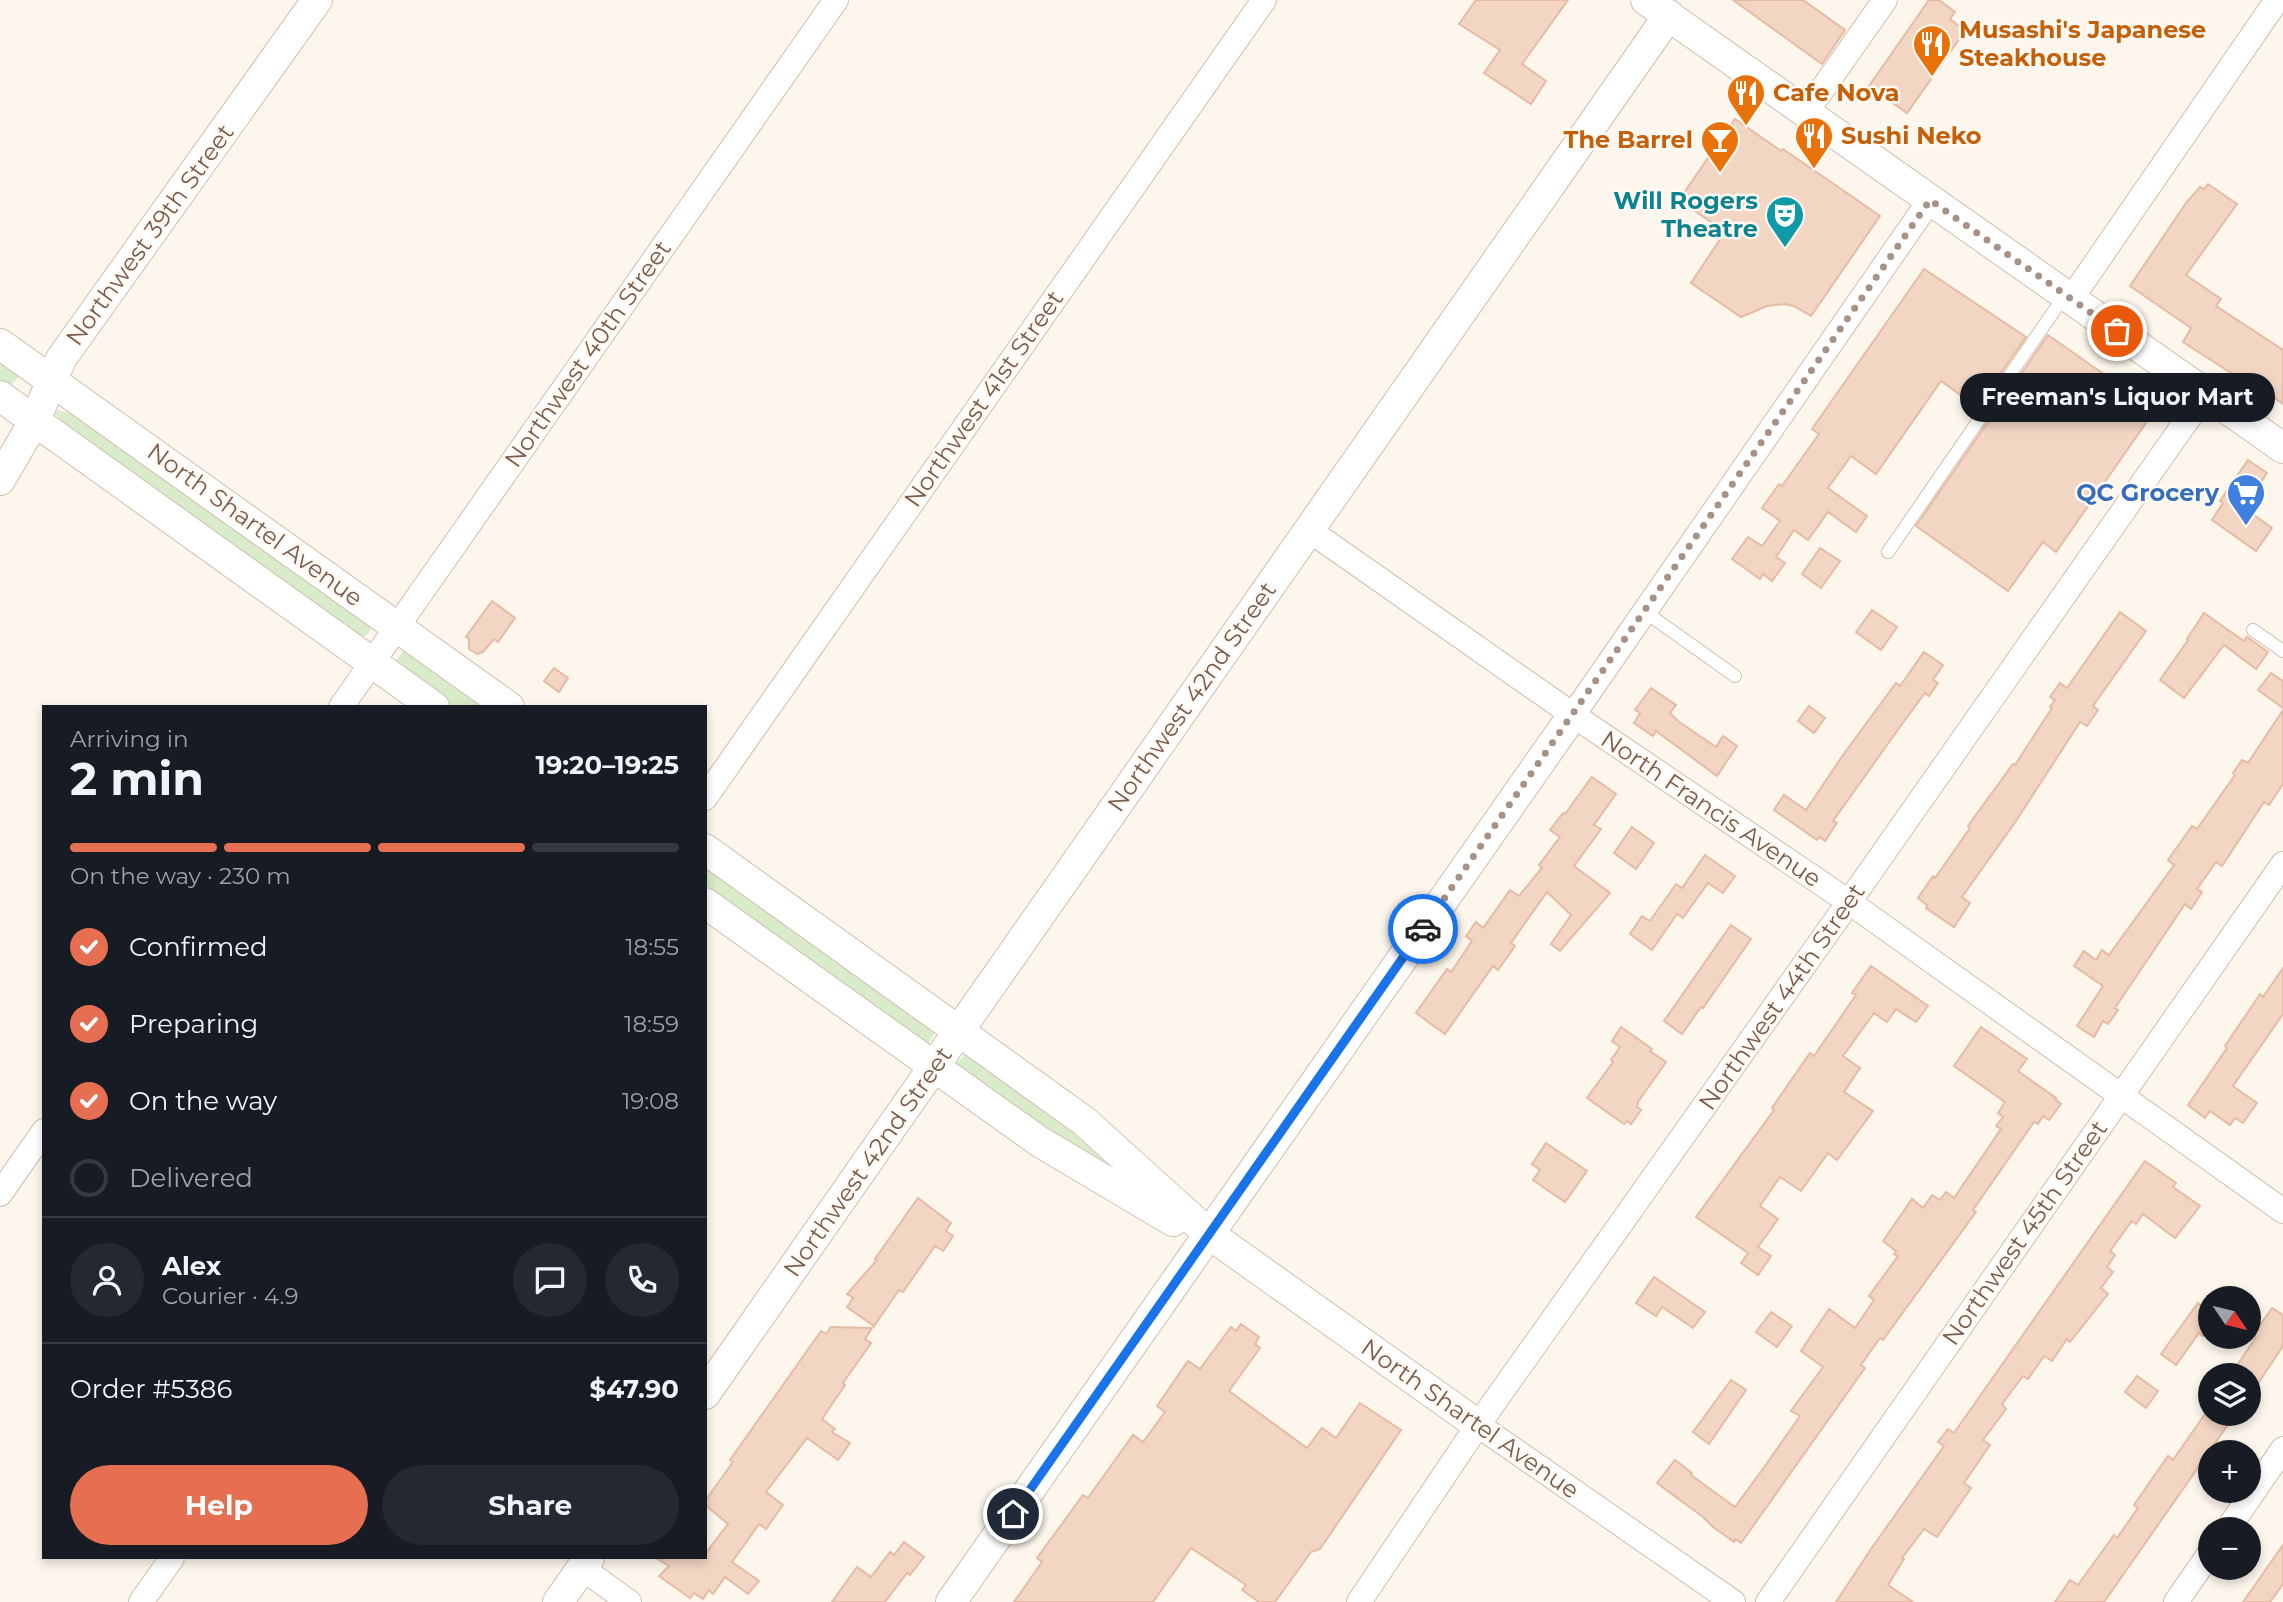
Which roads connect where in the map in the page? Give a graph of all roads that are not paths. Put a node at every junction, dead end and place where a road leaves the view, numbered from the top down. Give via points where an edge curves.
1 (317, 0) edge
2 (836, 0) edge
3 (1264, 0) edge
4 (1885, 0) edge
5 (2277, 0) edge
6 (1664, 5) edge
7 (1807, 111) junction
8 (1930, 200) junction
9 (2068, 297) junction
10 (0, 344) edge
11 (52, 380) junction
12 (2206, 393) junction
13 (0, 396) edge
14 (35, 420) junction
15 (2283, 448) edge
16 (0, 480) edge
17 (1309, 530) junction
18 (1888, 552) dead end
19 (1645, 612) junction
20 (397, 627) junction
21 (2253, 630) dead end
22 (2283, 651) edge
23 (372, 662) junction
24 (1735, 676) dead end
25 (342, 705) edge
26 (431, 705) edge
27 (506, 705) edge
28 (1573, 715) junction
29 (707, 795) edge
30 (707, 850) edge
31 (2283, 864) edge
32 (1849, 902) junction
33 (707, 904) edge
34 (959, 1031) junction
35 (935, 1066) junction
36 (2120, 1097) junction
37 (42, 1134) edge
38 (0, 1194) edge
39 (2283, 1211) edge
40 (1209, 1234) junction
41 (707, 1391) edge
42 (1478, 1425) junction
43 (2283, 1449) edge
44 (2236, 1517) edge
45 (171, 1559) edge
46 (586, 1563) edge
47 (2198, 1570) edge
48 (141, 1602) edge
49 (558, 1602) edge
50 (629, 1602) edge
51 (951, 1602) edge
52 (1359, 1602) edge
53 (1733, 1602) edge
54 (1768, 1602) edge
55 (2176, 1602) edge

1 - 11 street, Northwest 39th Street via 61,359
2 - 20 street, Northwest 40th Street
3 - 29 street, Northwest 41st Street
4 - 7 street
5 - 9 street
6 - 7 street
6 - 17 street, Northwest 42nd Street
7 - 8 street
8 - 9 street
8 - 19 street
9 - 12 street
9 - 18 lane
10 - 11 street, North Shartel Avenue
11 - 14 street, Northwest 39th Street
11 - 20 street, North Shartel Avenue
12 - 15 street
12 - 32 street, Northwest 44th Street
13 - 14 street, North Shartel Avenue
14 - 16 street, Northwest 39th Street
14 - 23 street, North Shartel Avenue
17 - 28 street, North Francis Avenue
17 - 34 street, Northwest 42nd Street
19 - 24 lane
19 - 28 street
20 - 23 street, Northwest 40th Street
20 - 27 street, North Shartel Avenue
21 - 22 lane
23 - 25 street, Northwest 40th Street
23 - 26 street, North Shartel Avenue
28 - 32 street, North Francis Avenue
28 - 40 street
30 - 34 street, North Shartel Avenue
31 - 36 street, Northwest 45th Street
32 - 36 street, North Francis Avenue
32 - 42 street, Northwest 44th Street
33 - 35 street, North Shartel Avenue
34 - 35 street, Northwest 42nd Street
34 - 40 street, North Shartel Avenue via 1084,1121
35 - 40 street, North Shartel Avenue via 1070,1162 1180,1226
35 - 41 street, Northwest 42nd Street
36 - 39 street, North Francis Avenue
36 - 54 street, Northwest 45th Street
37 - 38 street
40 - 42 street, North Shartel Avenue
40 - 51 street
42 - 52 street, Northwest 44th Street
42 - 53 street, North Shartel Avenue
43 - 44 street
45 - 48 street
46 - 49 street
46 - 50 street
47 - 55 street

